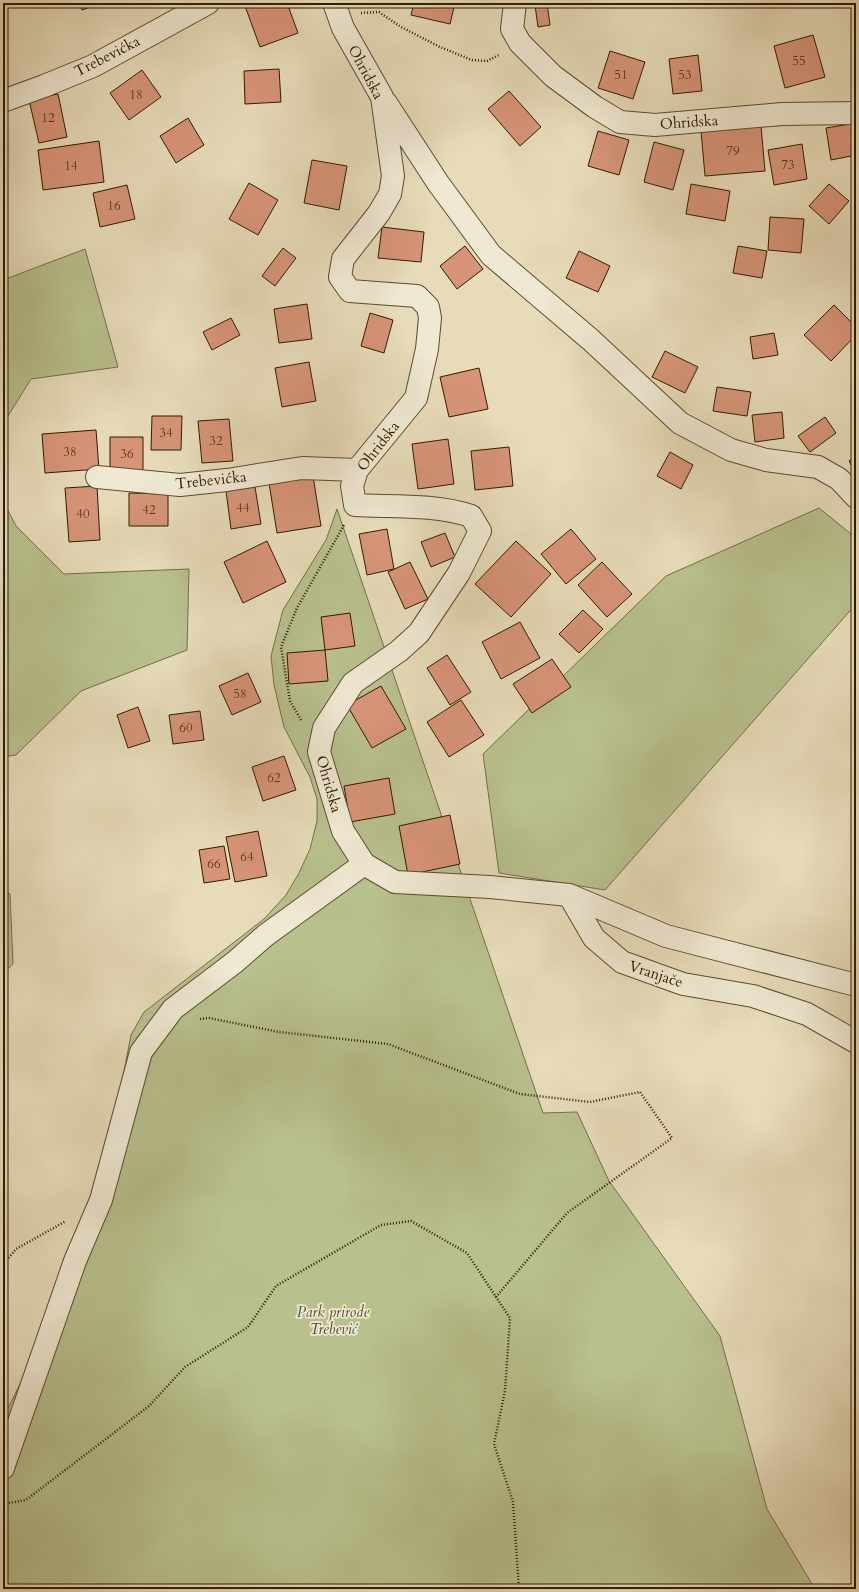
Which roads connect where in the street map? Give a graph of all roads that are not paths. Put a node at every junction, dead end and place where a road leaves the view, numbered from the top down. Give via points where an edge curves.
1 (208, 3) edge
2 (334, 3) edge
3 (515, 3) edge
4 (382, 97) junction
5 (3, 101) edge
6 (856, 113) edge
7 (357, 470) junction
8 (97, 477) dead end
9 (856, 497) edge
10 (364, 864) junction
11 (569, 895) junction
12 (856, 985) edge
13 (856, 1042) edge
14 (3, 1468) edge

1 - 5 street, Trebevićka via 93,66
2 - 4 street, Ohridska via 343,28
3 - 6 street, Ohridska via 512,29 520,42 553,76 620,122 655,125 782,114
4 - 7 street, Ohridska via 393,176 390,194 344,260 340,277 350,292 417,296 428,307 430,318 427,349 416,398
4 - 9 street via 438,183 491,255 591,340 680,424 731,450 766,460 818,467 839,479
7 - 8 street, Trebevićka via 302,468 180,485
7 - 10 street, Ohridska via 352,486 355,505 462,513 471,516 480,530 459,573 419,633 399,651 353,683 324,728 319,752 343,831
10 - 11 street via 394,882 490,887
10 - 14 street via 266,935 173,1009 141,1052 101,1200 75,1261
11 - 12 street via 666,936
11 - 13 street, Vranjače via 594,938 622,962 683,984 754,996 807,1014

